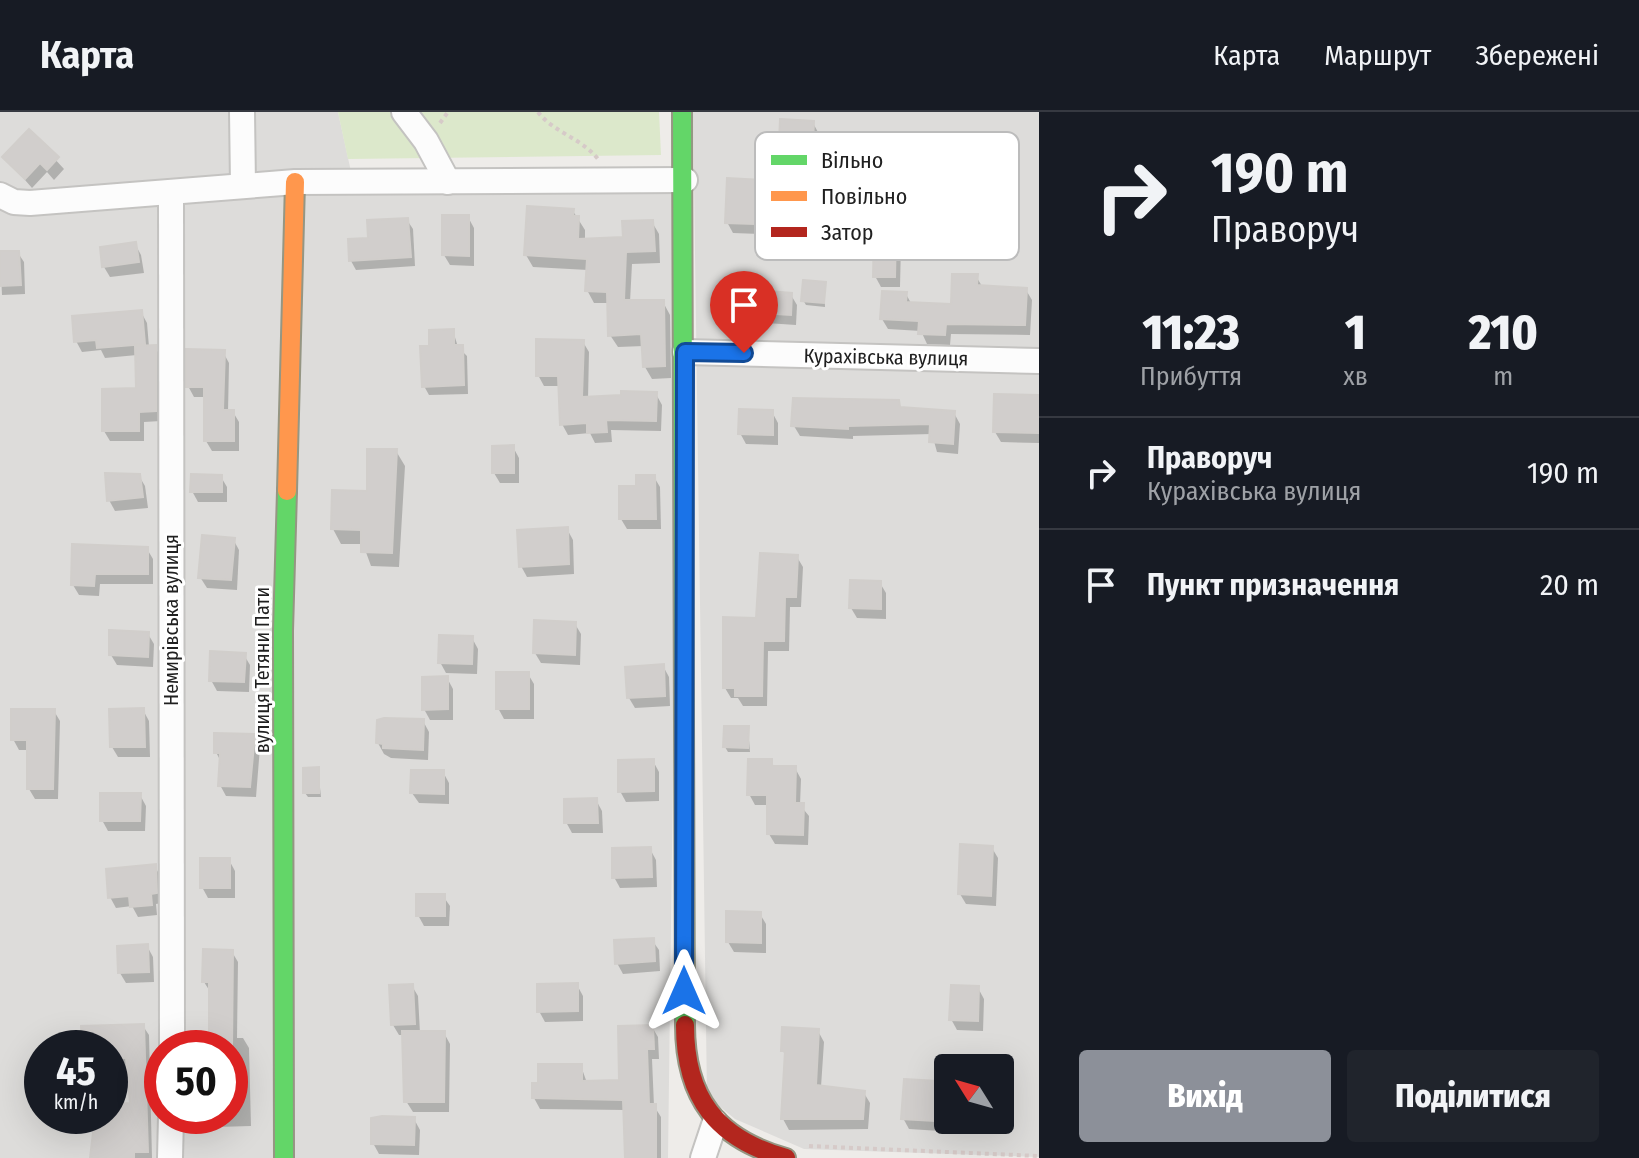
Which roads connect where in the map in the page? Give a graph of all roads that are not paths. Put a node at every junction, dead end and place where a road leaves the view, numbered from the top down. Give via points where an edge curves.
1 (242, 112) edge
2 (404, 112) edge
3 (682, 112) edge
4 (685, 180) junction
5 (295, 182) junction
6 (448, 182) junction
7 (243, 185) junction
8 (171, 192) junction
9 (0, 196) edge
10 (685, 352) junction
11 (1039, 361) edge
12 (172, 1030) edge
13 (715, 1122) junction
14 (171, 1134) edge
15 (170, 1158) edge
16 (284, 1158) edge
17 (703, 1158) edge
18 (786, 1158) edge

1 - 7 street
2 - 6 street
3 - 4 main road
4 - 6 street
4 - 10 main road
5 - 6 street
5 - 7 street
5 - 16 main road, вулиця Тетяни Пати via 283,631
7 - 8 street
8 - 9 street via 30,203
8 - 12 street, Немирівська вулиця
10 - 11 street, Курахівська вулиця
10 - 13 main road via 685,1047 694,1088
13 - 17 street
13 - 18 main road via 732,1139
14 - 15 street

